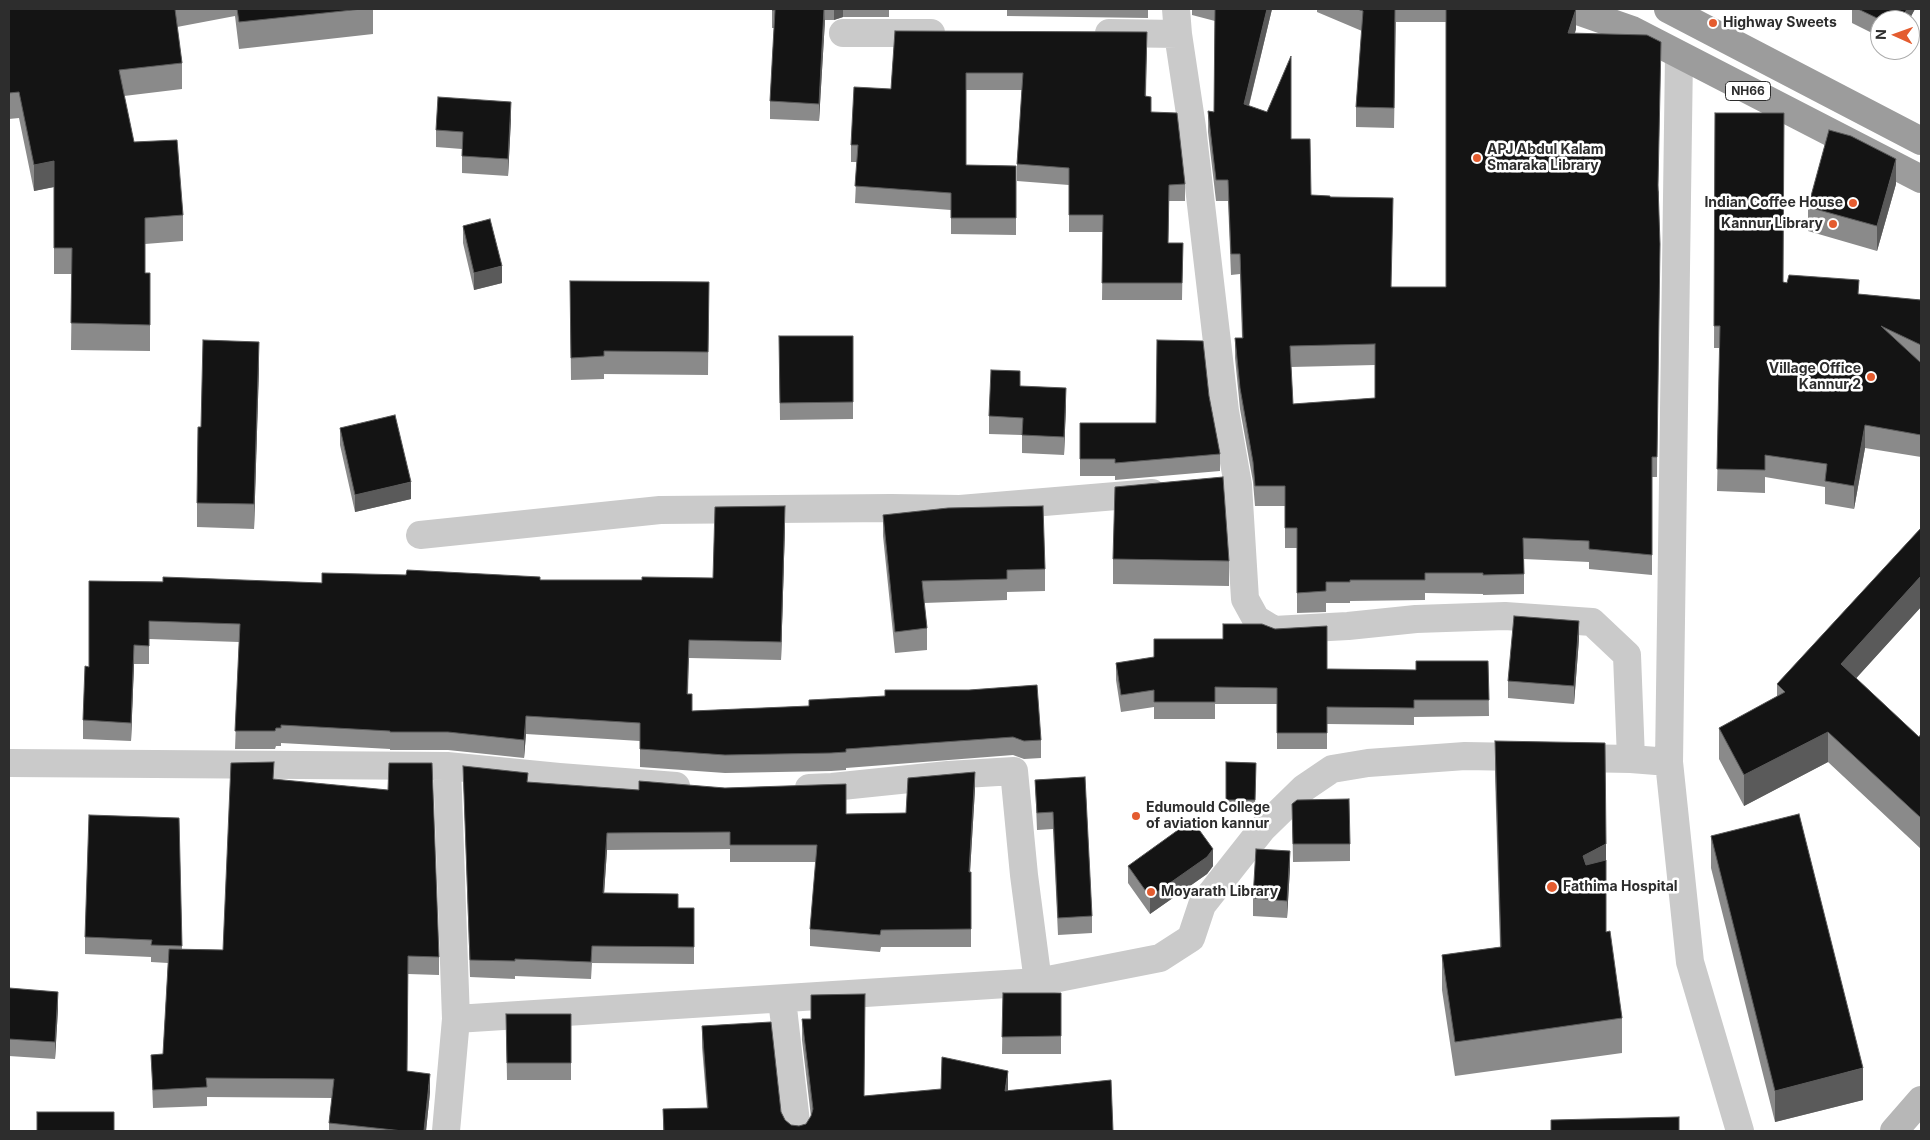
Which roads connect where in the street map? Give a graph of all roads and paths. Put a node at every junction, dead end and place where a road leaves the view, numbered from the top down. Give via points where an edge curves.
1 (1572, 9) edge
2 (1668, 9) edge
3 (1177, 21) edge
4 (958, 32) edge
5 (843, 33) dead end
6 (1080, 33) edge
7 (1679, 56) junction
8 (1921, 141) edge
9 (1921, 179) edge
10 (1178, 490) edge
11 (420, 535) dead end
12 (1631, 759) junction
13 (1669, 762) junction
14 (9, 763) edge
15 (447, 766) junction
16 (696, 787) edge
17 (783, 788) edge
18 (1038, 982) junction
19 (782, 999) junction
20 (456, 1019) junction
21 (1921, 1100) edge
22 (446, 1131) edge
23 (796, 1131) edge
24 (1740, 1131) edge
25 (1894, 1131) edge

1 - 7 highway, NH66 via 1632,30
2 - 8 highway, NH66
3 - 6 street
3 - 12 street via 1225,411 1228,486 1245,599 1256,619 1274,630 1504,616 1592,622 1627,655
4 - 5 street
7 - 9 highway, NH66
7 - 13 street
10 - 11 street via 960,509 660,510
12 - 13 street
12 - 18 street via 1464,756 1332,769 1304,788 1262,829 1202,905 1191,938 1160,958
13 - 24 street via 1690,962
14 - 15 street
15 - 16 street
15 - 20 street
17 - 18 street via 832,787 948,774 1014,771
18 - 19 street
19 - 20 street
19 - 23 street
20 - 22 street
21 - 25 main road

